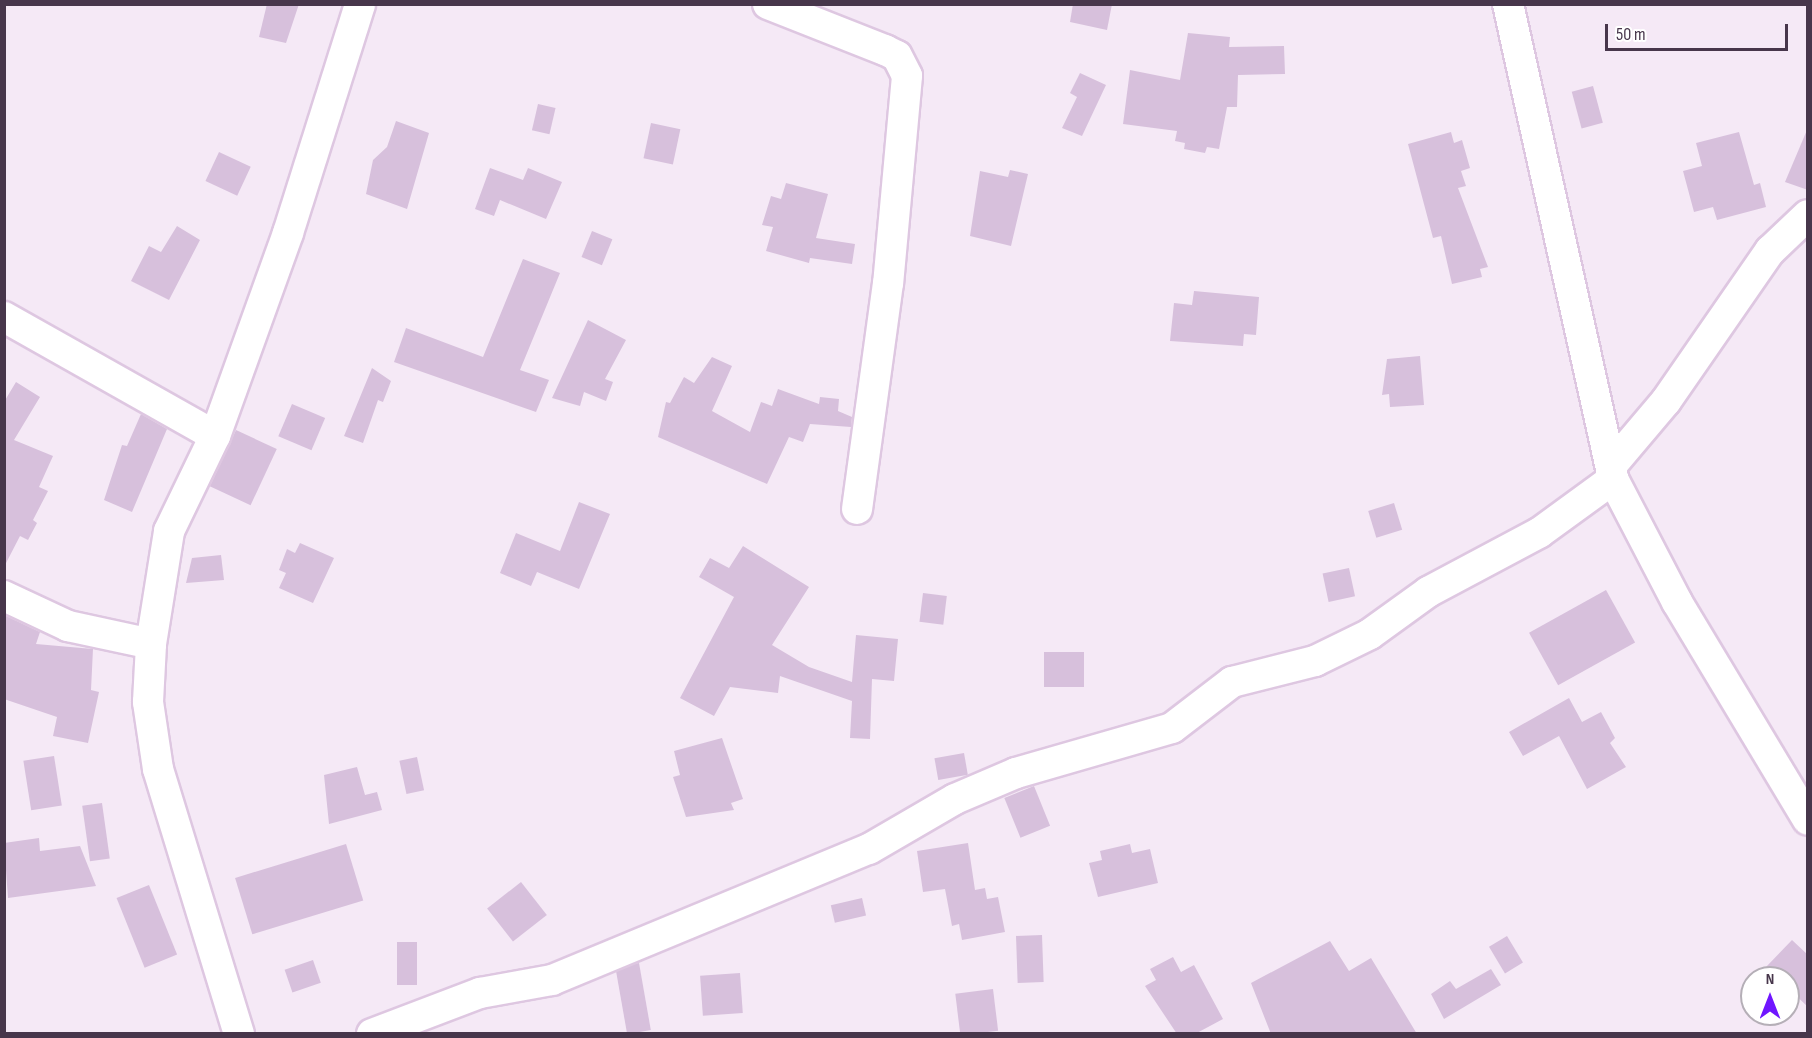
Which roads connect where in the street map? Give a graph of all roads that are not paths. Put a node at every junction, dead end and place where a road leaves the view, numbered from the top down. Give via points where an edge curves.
1 (360, 4) edge
2 (768, 4) edge
3 (1508, 4) edge
4 (1808, 215) edge
5 (4, 317) edge
6 (215, 436) junction
7 (1612, 473) junction
8 (857, 509) dead end
9 (4, 596) edge
10 (151, 644) junction
11 (1808, 820) edge
12 (239, 1034) edge
13 (372, 1034) edge

1 - 6 street via 288,233
2 - 8 street via 897,56 907,76 888,283
3 - 7 street
4 - 7 street via 1770,251
5 - 6 street
6 - 10 street via 170,531
7 - 11 street via 1677,603
7 - 13 street via 1539,534 1428,592 1370,634 1315,661 1232,682 1172,728 1016,773 955,799 869,849 552,980 480,993
9 - 10 street via 69,626
10 - 12 street via 148,702 158,769

